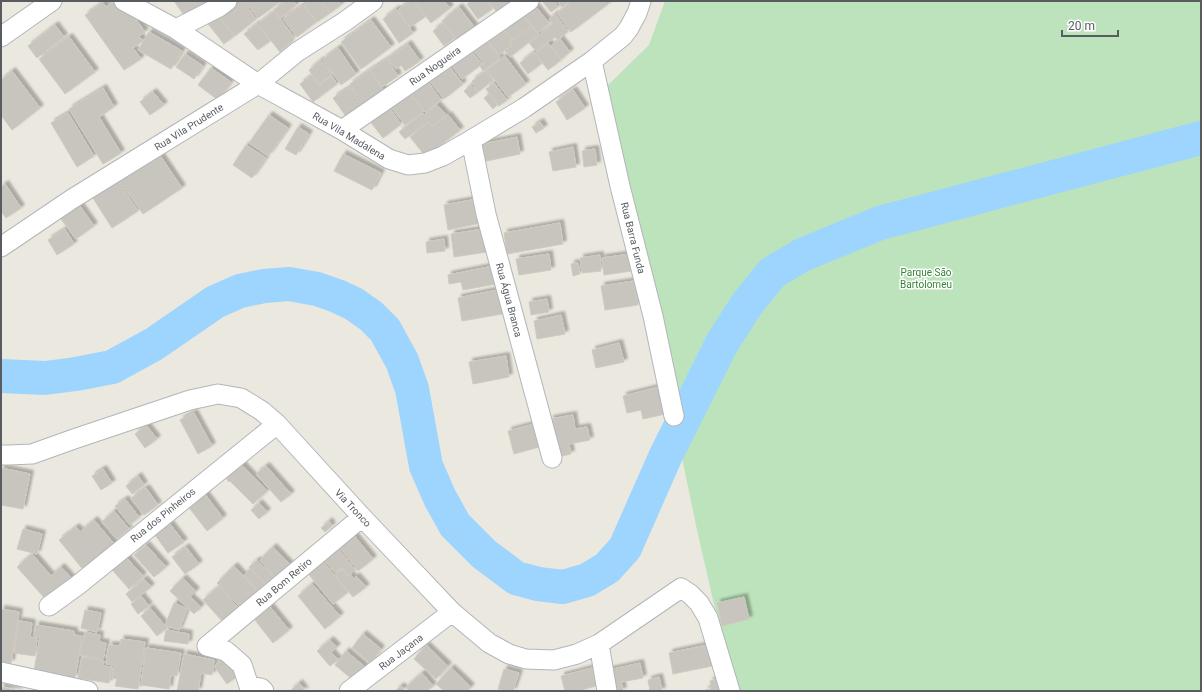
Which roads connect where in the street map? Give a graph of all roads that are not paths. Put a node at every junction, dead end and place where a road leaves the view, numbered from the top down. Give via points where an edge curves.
1 (52, 1) edge
2 (124, 1) edge
3 (227, 1) edge
4 (373, 1) edge
5 (529, 1) edge
6 (641, 1) edge
7 (176, 30) junction
8 (1, 37) edge
9 (592, 61) junction
10 (258, 84) junction
11 (342, 130) junction
12 (471, 140) junction
13 (1, 247) edge
14 (674, 416) dead end
15 (277, 424) junction
16 (1, 455) edge
17 (552, 458) dead end
18 (362, 517) junction
19 (49, 606) dead end
20 (452, 612) junction
21 (599, 644) junction
22 (1, 672) edge
23 (78, 690) edge
24 (264, 691) edge
25 (349, 691) edge
26 (607, 691) edge
27 (730, 691) edge

1 - 8 street
2 - 7 street, Rua Vila Madalena
3 - 7 street
4 - 10 street, Rua Vila Prudente via 297,52
5 - 11 street, Rua Nogueira
6 - 9 street, Rua Vila Madalena via 630,28
7 - 10 street, Rua Vila Madalena
9 - 12 street, Rua Vila Madalena via 524,108
9 - 14 street, Rua Barra Funda via 653,316
10 - 11 street, Rua Vila Madalena
10 - 13 street, Rua Vila Prudente via 72,199
11 - 12 street, Rua Vila Madalena via 388,159 408,165 424,163 443,156
12 - 17 street, Rua Água Branca via 486,214
15 - 16 street, Via Tronco via 241,398 218,394 190,400 32,454
15 - 18 street, Via Tronco
15 - 19 street, Rua dos Pinheiros
18 - 20 street, Via Tronco
18 - 24 street, Rua Bom Retiro via 207,646 226,651 242,665 249,686
20 - 21 street, Via Tronco via 489,643 509,654 526,659 554,660 577,654
20 - 25 street, Rua Jaçana
21 - 26 street
21 - 27 street, Via Tronco via 681,588 699,603 708,618
22 - 23 street

